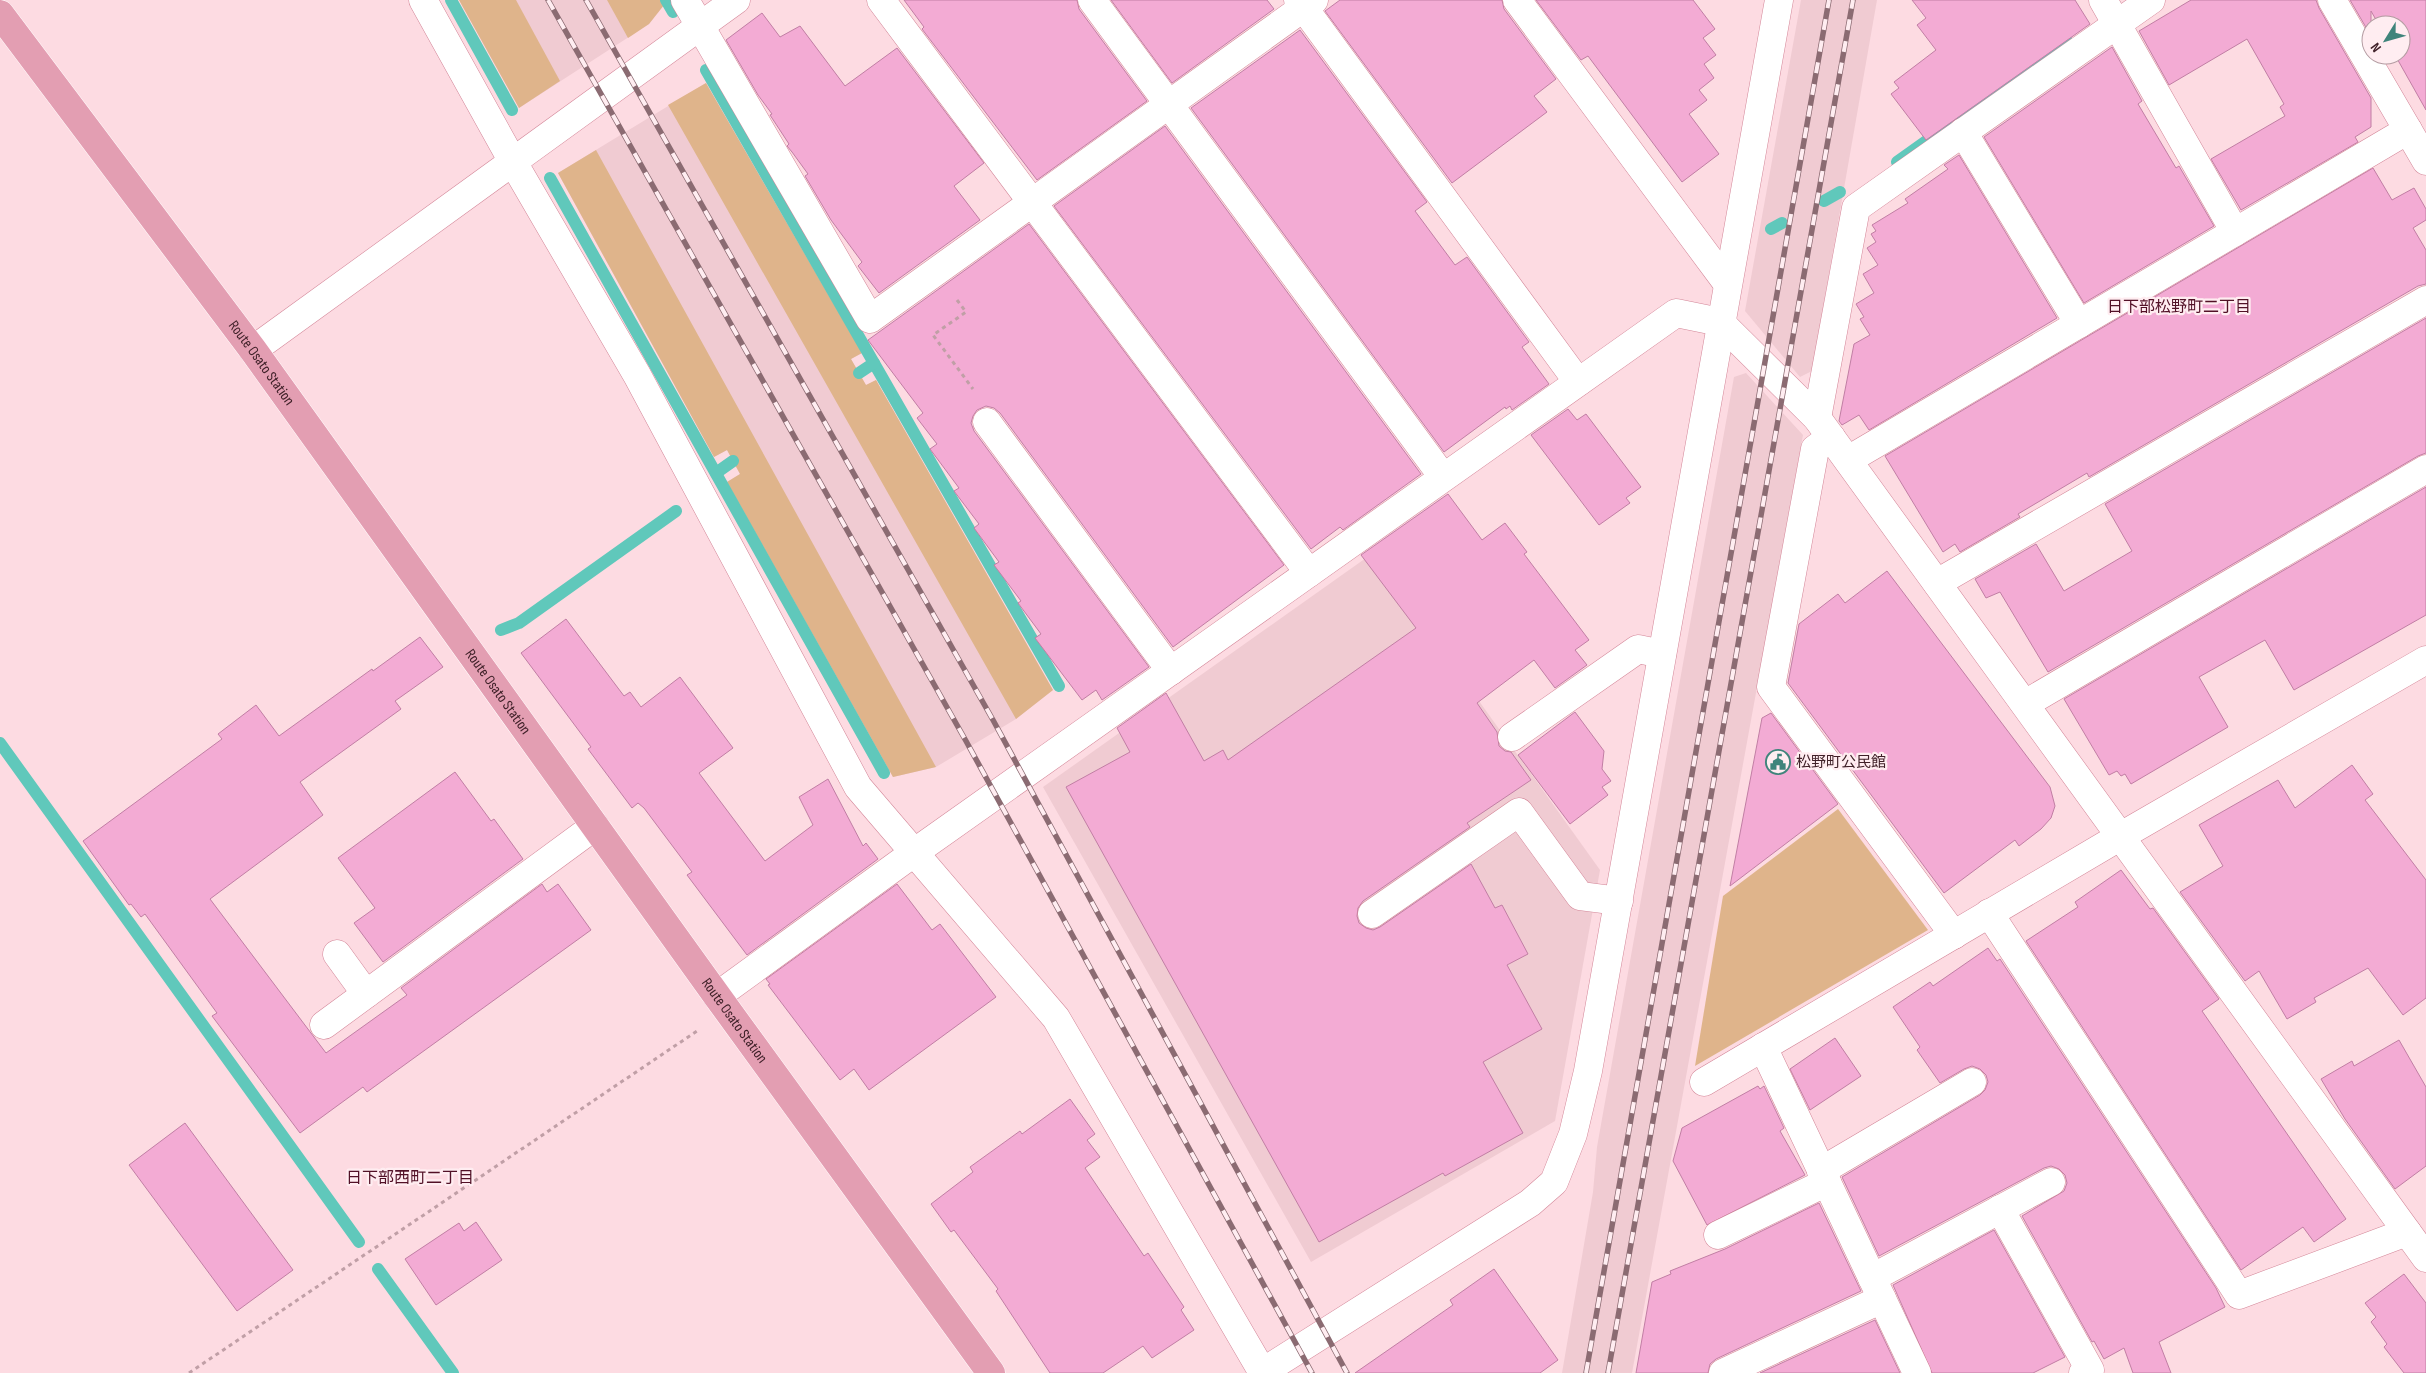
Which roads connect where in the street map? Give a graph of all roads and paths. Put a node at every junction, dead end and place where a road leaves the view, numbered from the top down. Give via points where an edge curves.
1 (423, 0) edge
2 (685, 0) edge
3 (736, 0) edge
4 (882, 0) edge
5 (1092, 0) edge
6 (1517, 0) edge
7 (1778, 0) edge
8 (2103, 0) edge
9 (2151, 0) edge
10 (2332, 0) edge
11 (1305, 2) edge
12 (0, 14) edge
13 (2117, 24) junction
14 (699, 26) junction
15 (1169, 104) junction
16 (2408, 130) junction
17 (1963, 132) junction
18 (2426, 161) edge
19 (513, 162) junction
20 (1032, 202) junction
21 (2235, 232) junction
22 (937, 271) junction
23 (1727, 283) junction
24 (2426, 300) edge
25 (1720, 322) junction
26 (2079, 324) junction
27 (253, 350) junction
28 (1578, 382) junction
29 (987, 422) joint
30 (1824, 428) junction
31 (1848, 460) junction
32 (2426, 469) edge
33 (1444, 478) junction
34 (1309, 573) junction
35 (1938, 583) junction
36 (1662, 654) junction
37 (2426, 660) edge
38 (1171, 671) junction
39 (2025, 704) junction
40 (1512, 737) dead end
41 (595, 826) junction
42 (2121, 836) junction
43 (914, 852) junction
44 (1619, 901) junction
45 (1989, 913) junction
46 (1372, 914) dead end
47 (1954, 935) junction
48 (337, 954) dead end
49 (366, 994) junction
50 (722, 1003) junction
51 (324, 1025) dead end
52 (1763, 1047) junction
53 (1704, 1082) dead end
54 (1972, 1082) dead end
55 (1824, 1177) junction
56 (2051, 1182) dead end
57 (2000, 1209) junction
58 (2407, 1232) junction
59 (1718, 1235) dead end
60 (2426, 1258) edge
61 (1877, 1289) junction
62 (190, 1373) edge
63 (991, 1373) edge
64 (1262, 1373) edge
65 (1724, 1373) edge
66 (1916, 1373) edge
67 (2083, 1373) edge

1 - 19 street
2 - 14 street
3 - 14 street
4 - 20 street
5 - 15 street
6 - 23 street
7 - 23 street
8 - 13 street
9 - 13 street
10 - 16 street
11 - 15 street
11 - 28 street
12 - 27 main road, Route Osato Station
13 - 17 street
13 - 21 street
14 - 19 street
14 - 22 street via 870,318
15 - 20 street
15 - 33 street
16 - 18 street
16 - 21 street
17 - 26 street
17 - 30 street via 1856,208
19 - 27 street
19 - 43 street via 637,375 858,786
20 - 22 street
20 - 34 street
21 - 26 street
22 - 29 path via 966,312 934,335 988,412
23 - 25 street
24 - 35 street
25 - 28 street via 1676,313
25 - 30 street
25 - 36 street
26 - 31 street
27 - 41 main road, Route Osato Station
28 - 33 street
29 - 38 street
30 - 31 street
30 - 47 street via 1815,450 1771,687
31 - 35 street
32 - 39 street
33 - 34 street
34 - 38 street
35 - 39 street
36 - 40 street via 1638,649
36 - 44 street
37 - 42 street
38 - 43 street
39 - 42 street
41 - 49 street
41 - 50 main road, Route Osato Station
42 - 45 street
42 - 58 street
43 - 50 street
43 - 64 street via 1056,1018
44 - 46 street via 1580,896 1519,812
44 - 64 street via 1588,1071 1573,1134 1554,1182 1530,1204
45 - 47 street
45 - 58 street via 2239,1295
47 - 52 street
48 - 49 street
49 - 51 street
50 - 62 path
50 - 63 main road, Route Osato Station
52 - 53 street
52 - 55 street
54 - 55 street
55 - 59 street
55 - 61 street
56 - 57 street
57 - 61 street
57 - 67 street via 2090,1370
58 - 60 street
61 - 65 street
61 - 66 street

